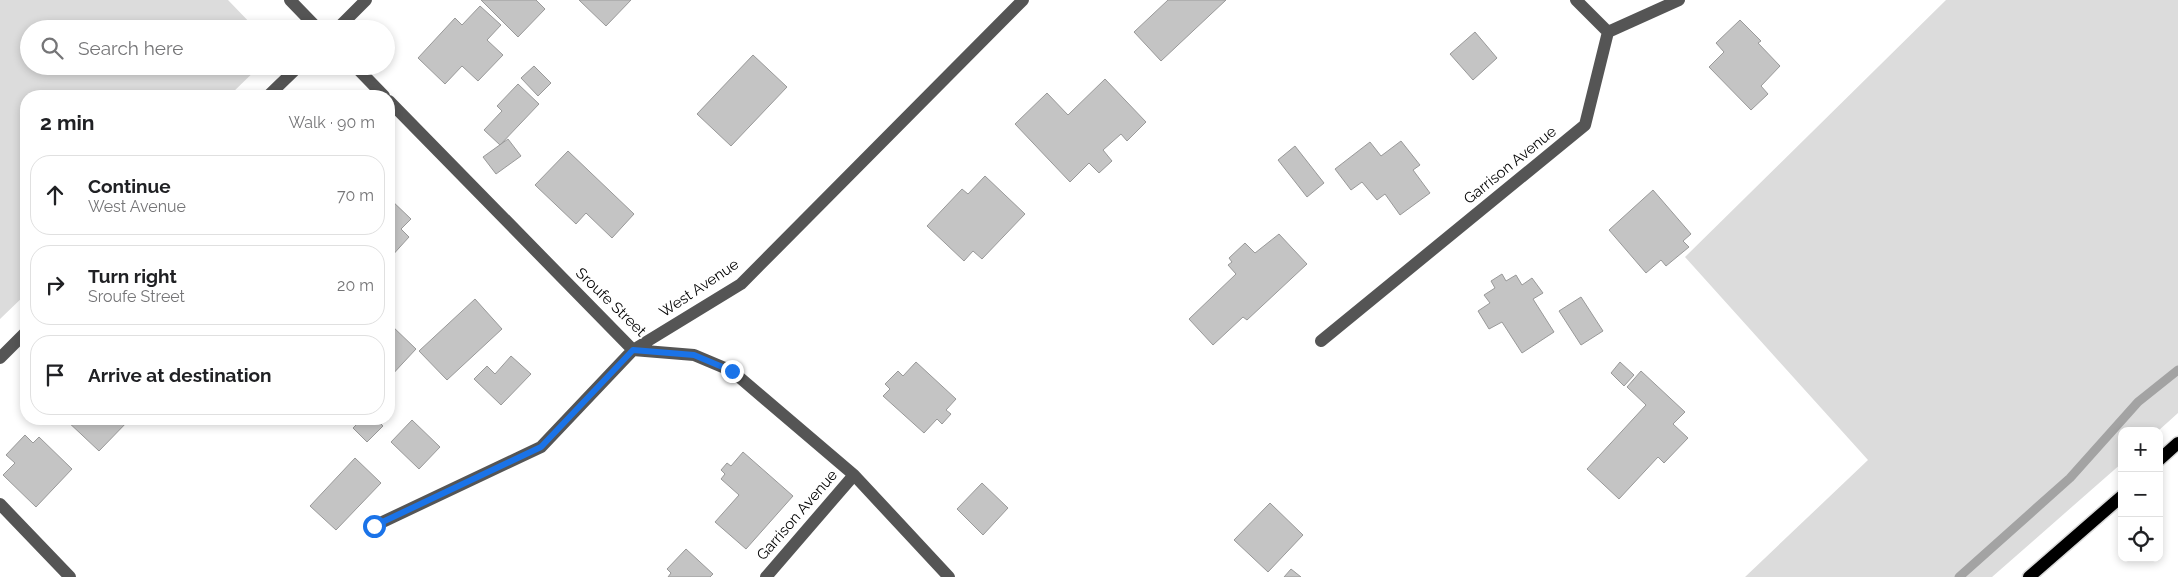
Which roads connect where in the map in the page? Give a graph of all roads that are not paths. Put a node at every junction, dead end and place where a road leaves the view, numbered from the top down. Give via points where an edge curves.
1 (290, 0) edge
2 (366, 0) edge
3 (1023, 0) edge
4 (1576, 0) edge
5 (1679, 0) edge
6 (309, 20) edge
7 (346, 20) edge
8 (1608, 32) junction
9 (289, 75) edge
10 (364, 75) edge
11 (274, 90) edge
12 (378, 90) edge
13 (395, 107) edge
14 (20, 338) edge
15 (1321, 341) dead end
16 (633, 350) junction
17 (0, 358) edge
18 (2178, 443) edge
19 (2163, 456) edge
20 (854, 475) junction
21 (2118, 499) edge
22 (0, 504) edge
23 (374, 526) dead end
24 (70, 577) edge
25 (766, 577) edge
26 (949, 577) edge
27 (2029, 577) edge

1 - 6 street
2 - 7 street
3 - 16 street, West Avenue via 741,284
4 - 8 street
5 - 8 street
8 - 15 street, Garrison Avenue via 1585,125
9 - 11 street
10 - 12 street
13 - 16 street, Sroufe Street
14 - 17 street
16 - 20 street, Sroufe Street via 694,355 732,371
16 - 23 street, West Avenue via 541,447
18 - 19 main road
20 - 25 street, Garrison Avenue
20 - 26 street, Sroufe Street
21 - 27 main road
22 - 24 street

